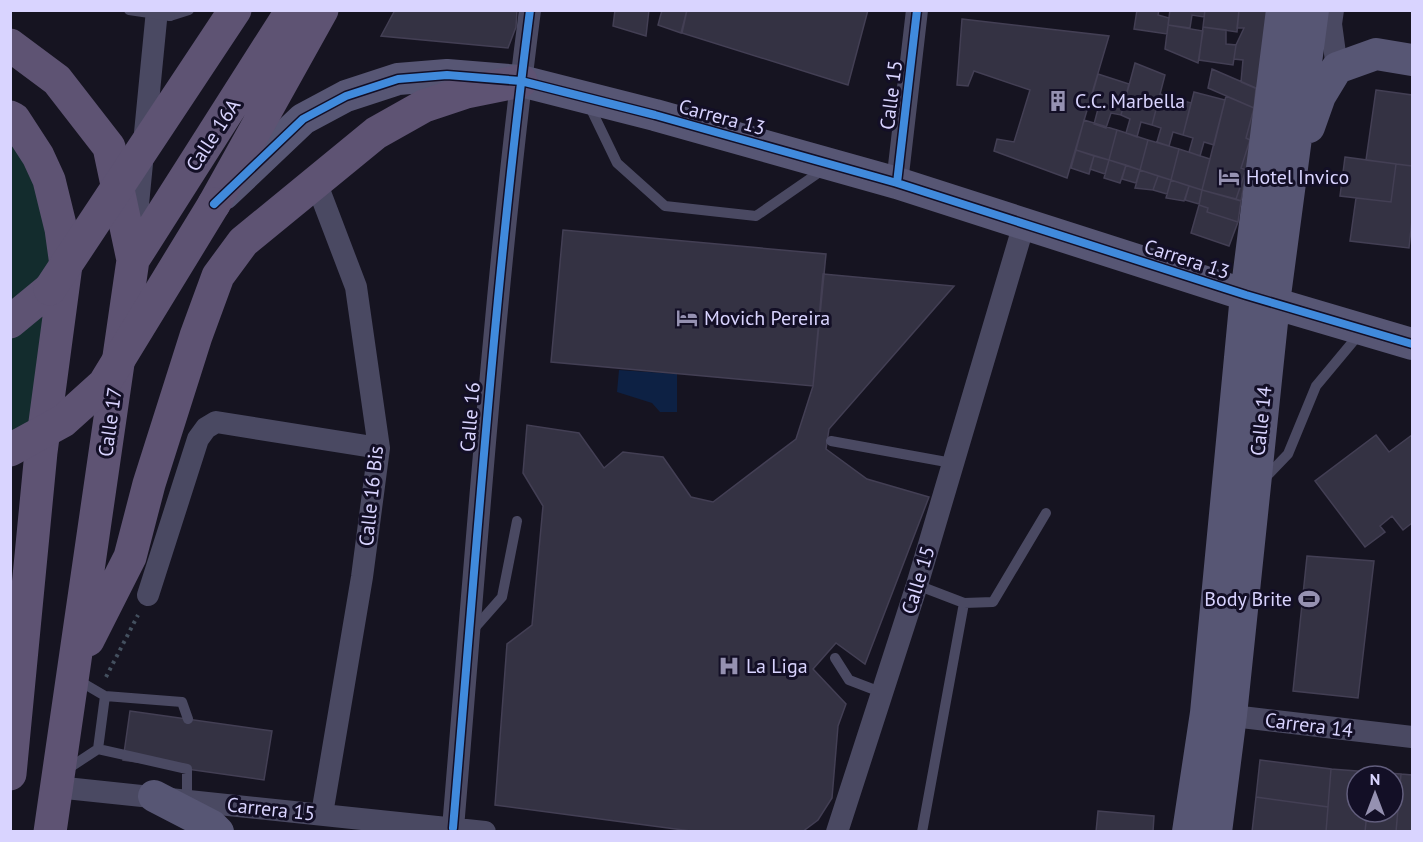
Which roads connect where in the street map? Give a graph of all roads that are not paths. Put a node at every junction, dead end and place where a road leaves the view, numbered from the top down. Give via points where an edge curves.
1 (129, 10) edge
2 (189, 10) edge
3 (235, 10) edge
4 (292, 10) edge
5 (322, 10) edge
6 (530, 10) edge
7 (917, 10) edge
8 (1282, 10) edge
9 (1313, 10) edge
10 (1333, 10) edge
11 (164, 13) edge
12 (10, 45) edge
13 (1413, 60) edge
14 (1337, 68) junction
15 (521, 81) junction
16 (585, 97) junction
17 (10, 117) edge
18 (831, 164) junction
19 (316, 182) junction
20 (897, 183) junction
21 (1288, 194) junction
22 (214, 204) junction
23 (1024, 224) junction
24 (133, 260) junction
25 (58, 277) junction
26 (1260, 299) junction
27 (10, 322) edge
28 (1364, 330) junction
29 (1413, 344) edge
30 (831, 441) dead end
31 (379, 448) junction
32 (10, 450) edge
33 (952, 463) junction
34 (1254, 489) junction
35 (1046, 513) dead end
36 (518, 521) dead end
37 (917, 585) junction
38 (148, 595) road end
39 (964, 603) junction
40 (470, 633) junction
41 (835, 658) dead end
42 (88, 683) junction
43 (883, 693) junction
44 (1218, 714) junction
45 (188, 719) dead end
46 (1413, 737) edge
47 (99, 749) junction
48 (10, 774) edge
49 (58, 781) junction
50 (154, 796) junction
51 (187, 800) junction
52 (322, 814) junction
53 (453, 828) junction
54 (50, 831) edge
55 (218, 831) edge
56 (485, 831) edge
57 (837, 831) edge
58 (922, 831) edge
59 (1188, 831) edge
60 (1216, 831) edge

1 - 11 lane, bridge
2 - 11 lane
3 - 25 main road, bridge
4 - 24 main road, Calle 16A
5 - 22 main road
6 - 15 street, Calle 16
7 - 20 street, Calle 15
8 - 26 main road, Calle 14
9 - 21 main road, Calle 14
10 - 14 street
11 - 24 street, Calle 17
12 - 24 main road via 57,80 109,147
13 - 14 main road via 1376,54
14 - 21 main road via 1320,96
15 - 16 main road, Carrera 13
15 - 19 main road via 466,92 424,106 376,133
15 - 22 main road, Carrera 13 via 447,75 398,79 346,96 303,119
15 - 40 street, Calle 16 via 486,422
16 - 18 main road, Carrera 13
16 - 18 lane via 617,163 665,206 756,216
17 - 25 main road via 38,156 49,180 62,229
18 - 20 main road, Carrera 13
19 - 31 street, Calle 16 Bis via 356,287
19 - 42 main road via 243,242 218,276
20 - 23 main road, Carrera 13
21 - 26 main road, Calle 14
22 - 32 main road, bridge via 104,384 63,421
23 - 26 main road, Carrera 13
23 - 33 street, Calle 15
24 - 42 main road, Calle 17
25 - 27 main road
25 - 48 main road
26 - 28 main road, Carrera 13
26 - 34 main road, Calle 14
26 - 44 main road, Calle 14
28 - 29 main road, Carrera 13
28 - 34 lane via 1316,386 1288,454
30 - 33 lane
31 - 38 street via 216,422 206,428 198,439
31 - 52 street, Calle 16 Bis via 362,577
33 - 37 street, Calle 15
34 - 44 main road, Calle 14
35 - 39 lane via 993,602
36 - 40 lane via 502,597
37 - 39 lane
37 - 43 street, Calle 15
39 - 58 lane
40 - 53 street, Calle 16
41 - 43 lane via 849,680
42 - 45 lane via 182,702
42 - 47 lane
42 - 49 main road, Calle 17
43 - 57 street, Calle 15
44 - 46 street, Carrera 14
44 - 59 main road, Calle 14
44 - 60 main road, Calle 14
47 - 49 lane
47 - 51 lane via 187,769
49 - 50 street, Carrera 15
49 - 54 main road, Calle 17
50 - 51 street, Carrera 15
50 - 55 main road
51 - 52 street, Carrera 15
52 - 53 street, Carrera 15
53 - 56 street, Carrera 15

